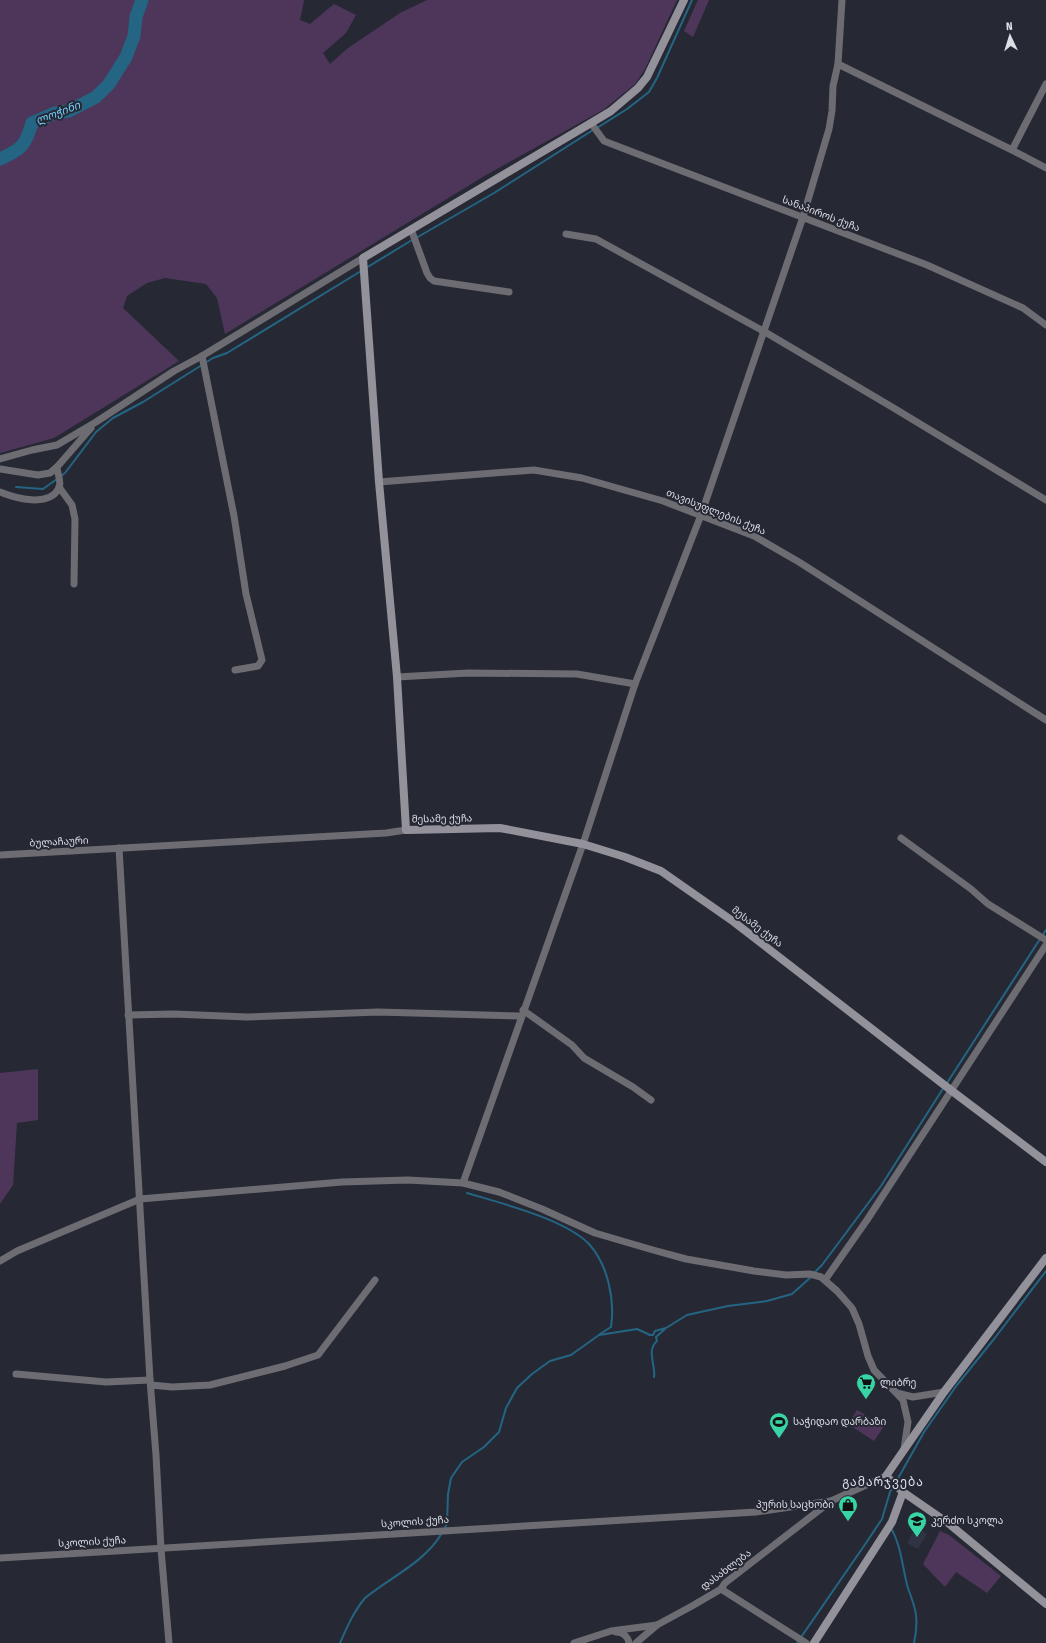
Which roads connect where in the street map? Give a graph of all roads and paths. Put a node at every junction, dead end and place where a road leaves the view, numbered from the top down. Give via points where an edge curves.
1 (684, 0) edge
2 (842, 0) edge
3 (838, 64) junction
4 (1046, 84) edge
5 (591, 123) junction
6 (1012, 150) junction
7 (1046, 168) edge
8 (804, 217) junction
9 (411, 229) junction
10 (566, 234) dead end
11 (363, 258) junction
12 (509, 292) dead end
13 (1046, 325) edge
14 (765, 332) junction
15 (202, 356) junction
16 (96, 422) junction
17 (0, 459) edge
18 (57, 466) junction
19 (0, 469) edge
20 (379, 482) junction
21 (59, 488) junction
22 (0, 492) edge
23 (1046, 500) edge
24 (701, 515) junction
25 (74, 584) dead end
26 (235, 670) dead end
27 (397, 677) junction
28 (635, 684) junction
29 (1046, 720) edge
30 (406, 830) junction
31 (901, 838) dead end
32 (583, 844) junction
33 (119, 848) junction
34 (0, 855) edge
35 (1046, 940) edge
36 (1046, 946) edge
37 (522, 1013) junction
38 (128, 1015) junction
39 (952, 1091) junction
40 (651, 1100) dead end
41 (1046, 1162) edge
42 (463, 1183) junction
43 (140, 1199) junction
44 (1046, 1258) edge
45 (0, 1261) edge
46 (375, 1280) dead end
47 (825, 1280) junction
48 (16, 1374) dead end
49 (150, 1382) junction
50 (944, 1392) junction
51 (897, 1393) junction
52 (904, 1449) junction
53 (886, 1476) junction
54 (903, 1492) junction
55 (831, 1501) junction
56 (160, 1549) junction
57 (0, 1558) edge
58 (721, 1589) junction
59 (1046, 1604) edge
60 (657, 1625) junction
61 (612, 1631) junction
62 (168, 1643) edge
63 (574, 1643) edge
64 (629, 1643) edge
65 (636, 1643) edge
66 (806, 1643) edge
67 (814, 1643) edge

1 - 5 street via 647,77 611,111
2 - 3 street
3 - 6 street
3 - 8 street via 829,129
4 - 6 street
5 - 8 street, სანაპიროს ქუჩა via 604,141
5 - 9 street
6 - 7 street
8 - 13 street, სანაპიროს ქუჩა via 940,271 1023,308
8 - 14 street
9 - 11 street
9 - 12 street via 427,273 434,281
10 - 14 street via 596,239
11 - 15 street
11 - 20 street
14 - 23 street
14 - 24 street
15 - 16 street via 174,371
15 - 26 street via 234,516 246,594 262,660 258,666
16 - 17 street via 57,445
16 - 18 street
18 - 19 street via 50,473 38,475
18 - 21 street
20 - 24 street, თავისუფლების ქუჩა via 534,470 582,478
20 - 27 street
21 - 22 street via 39,500 22,500
21 - 25 street via 72,505 75,519
24 - 28 street
24 - 29 street, თავისუფლების ქუჩა via 754,536 799,562
27 - 28 street via 468,673 577,674
27 - 30 street
28 - 32 street
30 - 32 street, მესამე ქუჩა via 500,828
30 - 33 street, ბულაჩაური
31 - 35 street via 988,904
32 - 37 street
32 - 39 street, მესამე ქუჩა via 661,871 694,893
33 - 34 street, ბულაჩაური
33 - 38 street
36 - 39 street
37 - 38 street via 378,1012 247,1017
37 - 40 street via 572,1045 584,1058
37 - 42 street
38 - 43 street
39 - 41 street, მესამე ქუჩა
39 - 47 street
42 - 43 street via 408,1180 342,1182
42 - 47 street via 499,1192 595,1233 686,1259 786,1275 817,1275
43 - 45 street via 17,1251
43 - 49 street
44 - 50 street
46 - 49 street via 318,1355 210,1385 172,1387
47 - 51 street via 852,1308 874,1370
48 - 49 street via 106,1382
49 - 56 street
50 - 51 street via 913,1397
50 - 52 street
51 - 52 street via 903,1400 908,1422
52 - 53 street
53 - 54 street
53 - 55 street
54 - 59 street via 948,1523
54 - 67 street via 892,1522
55 - 56 street, სკოლის ქუჩა via 756,1512 432,1530
55 - 58 street, დასახლება via 725,1583
56 - 57 street, სკოლის ქუჩა
56 - 62 street
58 - 60 street, დასახლება
58 - 66 street
60 - 61 street, დასახლება
60 - 65 street
61 - 63 street, დასახლება
61 - 64 street via 627,1636

